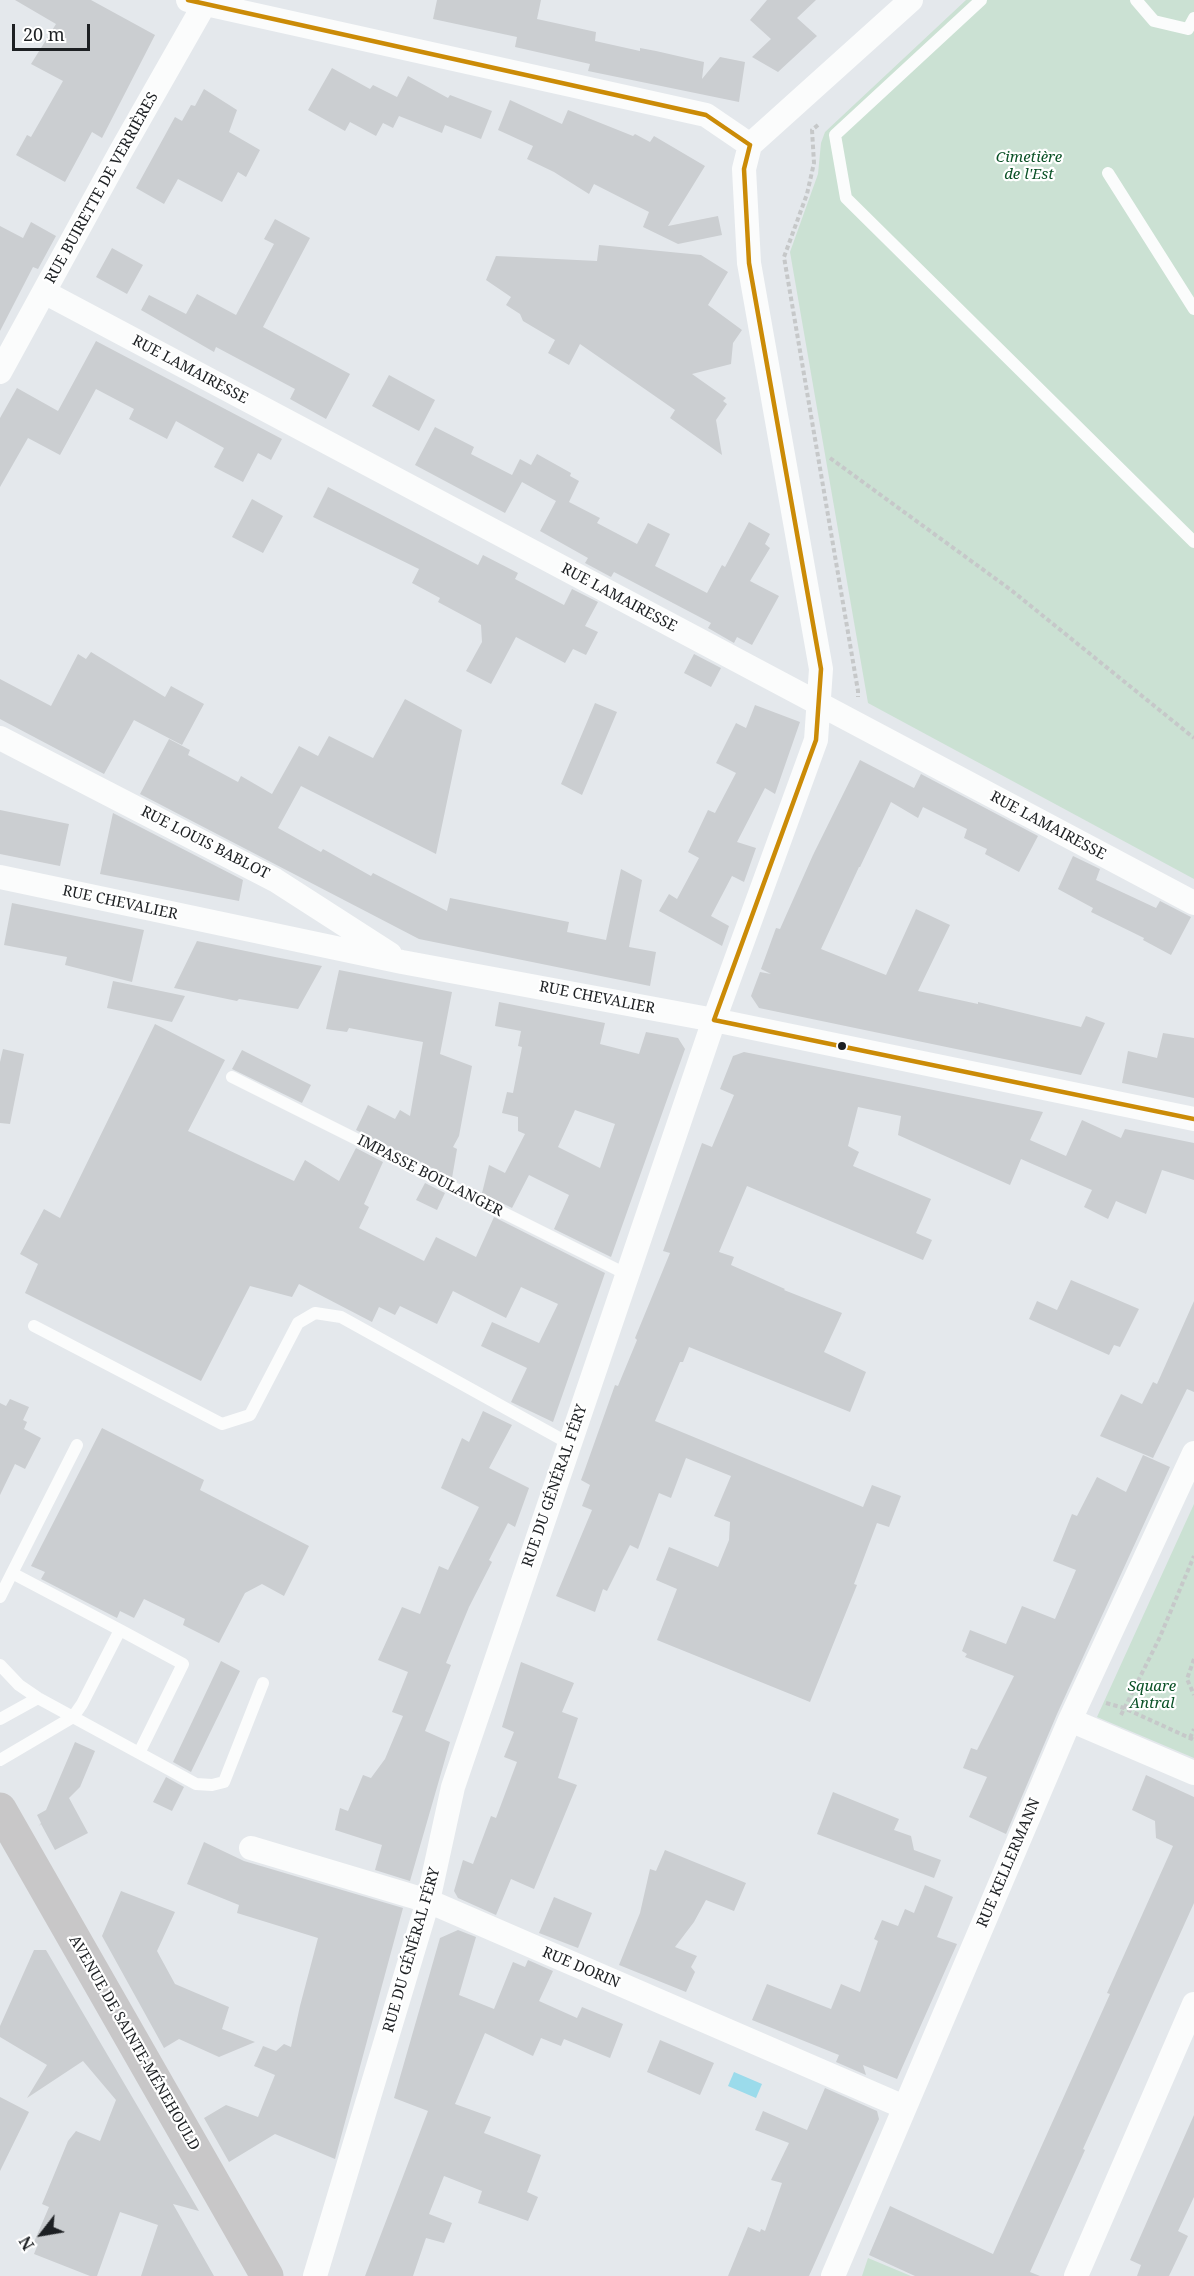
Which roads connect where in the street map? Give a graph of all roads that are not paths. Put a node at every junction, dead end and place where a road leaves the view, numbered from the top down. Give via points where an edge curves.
1 (911, 0) edge
2 (981, 0) edge
3 (1136, 0) edge
4 (196, 3) edge
5 (1192, 26) edge
6 (750, 145) junction
7 (1108, 173) dead end
8 (44, 292) junction
9 (1194, 309) edge
10 (0, 372) edge
11 (1194, 542) edge
12 (819, 704) junction
13 (0, 738) edge
14 (0, 877) edge
15 (1194, 903) edge
16 (402, 962) junction
17 (714, 1020) junction
18 (232, 1077) dead end
19 (1194, 1119) edge
20 (628, 1275) junction
21 (34, 1326) dead end
22 (570, 1444) junction
23 (77, 1445) dead end
24 (1194, 1453) edge
25 (12, 1573) junction
26 (0, 1597) edge
27 (120, 1630) junction
28 (0, 1665) edge
29 (263, 1683) dead end
30 (38, 1698) junction
31 (73, 1717) junction
32 (0, 1719) edge
33 (1070, 1720) junction
34 (139, 1753) junction
35 (0, 1760) edge
36 (1194, 1773) edge
37 (0, 1809) edge
38 (251, 1848) dead end
39 (428, 1901) junction
40 (1194, 2004) edge
41 (1187, 2036) edge
42 (904, 2107) junction
43 (267, 2276) edge
44 (315, 2276) edge
45 (833, 2276) edge
46 (1076, 2276) edge

1 - 6 street
2 - 11 lane via 835,135 846,198
3 - 5 lane via 1155,21
4 - 6 street via 706,115
4 - 8 street, RUE BUIRETTE DE VERRIÈRES
6 - 12 street, RUE DU GÉNÉRAL FÉRY via 744,169 749,263 821,669
7 - 9 lane
8 - 10 street, RUE BUIRETTE DE VERRIÈRES
8 - 12 street, RUE LAMAIRESSE
12 - 15 street, RUE LAMAIRESSE
12 - 17 street, RUE DU GÉNÉRAL FÉRY via 816,740
13 - 16 street, RUE LOUIS BABLOT via 275,880
14 - 16 street, RUE CHEVALIER
16 - 17 street, RUE CHEVALIER
17 - 19 street, RUE CHEVALIER
17 - 20 street, RUE DU GÉNÉRAL FÉRY
18 - 20 lane, IMPASSE BOULANGER
20 - 22 street, RUE DU GÉNÉRAL FÉRY
21 - 22 lane via 222,1424 250,1415 298,1323 315,1313 341,1317
22 - 39 street, RUE DU GÉNÉRAL FÉRY via 453,1787
23 - 25 lane
24 - 33 street, RUE KELLERMANN
25 - 26 lane
25 - 27 lane
27 - 31 lane
27 - 34 lane via 183,1664
28 - 30 lane
29 - 34 lane via 224,1782 196,1784
30 - 31 lane
30 - 32 lane
31 - 34 lane
31 - 35 lane
33 - 36 street
33 - 42 street, RUE KELLERMANN
37 - 43 main road, AVENUE DE SAINTE-MÉNEHOULD
38 - 39 street, RUE DORIN
39 - 42 street, RUE DORIN
39 - 44 street, RUE DU GÉNÉRAL FÉRY
40 - 41 street
41 - 46 street
42 - 45 street, RUE KELLERMANN

